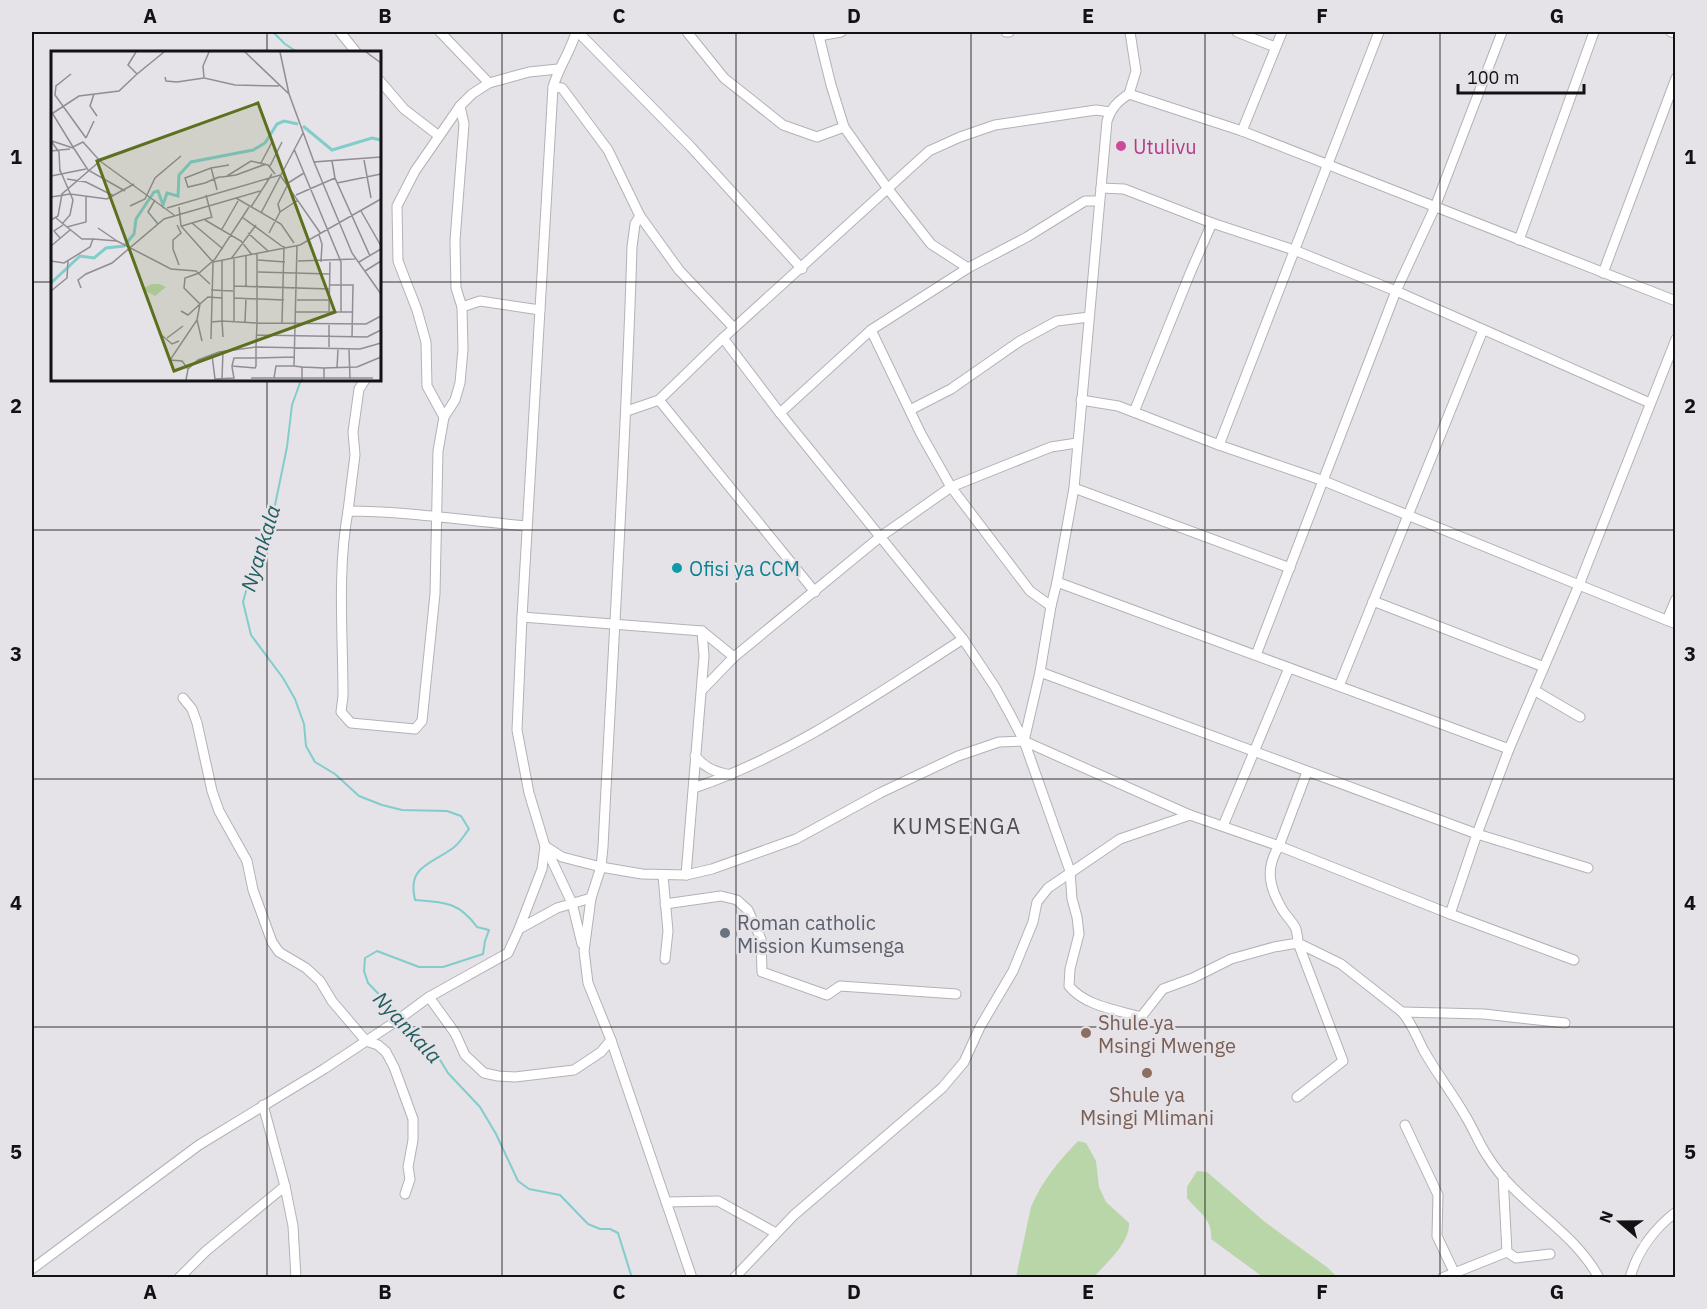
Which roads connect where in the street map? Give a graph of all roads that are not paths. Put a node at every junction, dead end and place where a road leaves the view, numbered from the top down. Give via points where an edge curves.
1 (340, 32) edge
2 (440, 32) edge
3 (577, 32) edge
4 (687, 32) edge
5 (841, 32) edge
6 (1130, 32) edge
7 (1237, 32) edge
8 (1282, 32) edge
9 (1379, 32) edge
10 (1502, 32) edge
11 (1594, 32) edge
12 (1671, 32) edge
13 (1676, 33) edge
14 (819, 34) edge
15 (1275, 47) junction
16 (355, 51) edge
17 (558, 69) junction
18 (1676, 78) edge
19 (381, 82) edge
20 (489, 83) junction
21 (553, 87) junction
22 (1129, 94) junction
23 (460, 106) junction
24 (1110, 112) junction
25 (844, 127) junction
26 (1242, 131) junction
27 (439, 136) junction
28 (1327, 164) junction
29 (1101, 188) junction
30 (888, 189) junction
31 (1099, 201) junction
32 (1435, 207) junction
33 (640, 216) junction
34 (1212, 223) junction
35 (1519, 240) junction
36 (1294, 250) junction
37 (968, 268) junction
38 (802, 269) junction
39 (1603, 273) junction
40 (1396, 291) junction
41 (1676, 301) edge
42 (462, 307) junction
43 (540, 310) junction
44 (1089, 317) junction
45 (734, 328) junction
46 (871, 330) junction
47 (1483, 330) junction
48 (723, 338) junction
49 (1676, 339) edge
50 (364, 381) edge
51 (659, 400) junction
52 (1081, 400) junction
53 (1650, 404) junction
54 (910, 410) junction
55 (627, 411) junction
56 (1134, 412) junction
57 (780, 413) junction
58 (444, 417) junction
59 (1077, 443) junction
60 (1220, 445) junction
61 (1324, 481) junction
62 (951, 487) junction
63 (1074, 488) junction
64 (348, 512) junction
65 (1407, 516) junction
66 (437, 518) junction
67 (527, 526) junction
68 (880, 537) junction
69 (1290, 568) junction
70 (1057, 582) junction
71 (1579, 585) junction
72 (815, 592) junction
73 (1676, 598) edge
74 (1373, 601) junction
75 (1051, 606) junction
76 (522, 617) junction
77 (1671, 622) edge
78 (614, 624) junction
79 (702, 631) junction
80 (963, 639) junction
81 (1256, 655) junction
82 (734, 657) junction
83 (1544, 667) junction
84 (1289, 668) junction
85 (1040, 672) junction
86 (1339, 686) junction
87 (702, 690) junction
88 (1534, 690) junction
89 (183, 698) dead end
90 (1580, 717) dead end
91 (1024, 741) junction
92 (1509, 749) junction
93 (1254, 752) junction
94 (695, 756) junction
95 (1307, 772) junction
96 (731, 776) junction
97 (693, 788) junction
98 (1190, 815) junction
99 (1223, 826) junction
100 (1477, 834) junction
101 (545, 846) junction
102 (1279, 846) junction
103 (601, 867) junction
104 (1588, 868) dead end
105 (1070, 871) junction
106 (686, 875) junction
107 (663, 876) junction
108 (591, 898) junction
109 (572, 903) junction
110 (665, 904) junction
111 (1449, 914) junction
112 (519, 929) junction
113 (1298, 943) junction
114 (584, 951) junction
115 (665, 959) dead end
116 (1574, 960) dead end
117 (956, 994) dead end
118 (429, 997) junction
119 (1402, 1012) junction
120 (1565, 1023) dead end
121 (611, 1040) junction
122 (366, 1041) junction
123 (1297, 1097) dead end
124 (263, 1105) junction
125 (1405, 1125) dead end
126 (1503, 1176) junction
127 (285, 1186) junction
128 (405, 1194) dead end
129 (666, 1202) junction
130 (1676, 1212) edge
131 (776, 1233) junction
132 (1507, 1252) junction
133 (1550, 1254) dead end
134 (32, 1269) edge
135 (1454, 1272) junction
136 (179, 1278) edge
137 (296, 1278) edge
138 (692, 1278) edge
139 (734, 1278) edge
140 (1442, 1278) edge
141 (1599, 1278) edge
142 (1630, 1278) edge

1 - 16 street
2 - 20 street
3 - 17 street
3 - 38 street via 691,147
4 - 25 street via 724,78 783,124 817,137
5 - 14 street
6 - 22 street via 1136,71
7 - 15 street
8 - 15 street
9 - 28 street
10 - 32 street
11 - 35 street
12 - 13 street
14 - 25 street
15 - 26 street
17 - 20 street
17 - 21 street
18 - 39 street
19 - 27 street via 404,109
20 - 23 street
21 - 33 street via 562,88 608,150
21 - 43 street
22 - 24 street
22 - 26 street
23 - 27 street
23 - 42 street via 464,124 455,240 456,288
24 - 29 street
24 - 30 street via 1096,110 994,125 929,151
25 - 30 street
26 - 28 street
27 - 58 street via 397,206 396,234 398,261 426,342 427,386
28 - 32 street
28 - 36 street
29 - 31 street
29 - 34 street via 1124,189
30 - 37 street via 931,244
30 - 38 street
31 - 37 street via 1085,201
31 - 44 street
32 - 35 street
32 - 40 street
33 - 45 street via 679,270
33 - 55 street via 632,247
34 - 36 street
34 - 56 street
35 - 39 street
36 - 40 street
36 - 60 street
37 - 46 street
38 - 45 street
39 - 41 street
40 - 47 street
40 - 61 street
42 - 43 street via 480,301
42 - 58 street via 459,383 455,400
43 - 67 street
44 - 52 street
44 - 54 street via 1057,321 1020,341 951,389
45 - 48 street
46 - 54 street
46 - 57 street
47 - 53 street
47 - 65 street
48 - 51 street
48 - 57 street
49 - 53 street
50 - 64 street via 359,389 353,432 355,455
51 - 55 street
51 - 72 street
52 - 56 street
52 - 59 street
53 - 71 street
54 - 62 street
55 - 78 street
56 - 60 street
57 - 68 street
58 - 66 street via 438,451
59 - 62 street via 1051,447
59 - 63 street
60 - 61 street
61 - 65 street
61 - 69 street
62 - 68 street
62 - 75 street via 1030,591
63 - 69 street
63 - 70 street
64 - 66 street
64 - 66 street via 342,585 341,712 351,723 415,729 422,721 435,594
65 - 71 street
65 - 74 street
66 - 67 street
67 - 76 street
68 - 72 street
68 - 80 street
69 - 81 street
70 - 75 street
70 - 81 street
71 - 77 street
71 - 83 street
72 - 82 street
73 - 77 street
74 - 83 street
74 - 86 street
75 - 85 street
76 - 78 street
76 - 101 street via 517,730 529,793
78 - 79 street
78 - 103 street
79 - 82 street
79 - 87 street
80 - 91 street
80 - 96 street via 821,729
81 - 84 street
82 - 87 street
83 - 88 street
84 - 86 street
84 - 93 street
85 - 91 street
85 - 93 street
86 - 92 street
87 - 94 street
88 - 90 street
88 - 92 street
89 - 122 street via 197,723 219,811 247,861 272,942 279,952 320,981
91 - 98 street
91 - 105 street
91 - 106 street via 999,742 958,756 796,839
92 - 100 street
93 - 95 street
93 - 99 street
94 - 96 street via 713,771
94 - 97 street
95 - 100 street
95 - 102 street
96 - 97 street
97 - 106 street
98 - 99 street
98 - 105 street via 1120,839
99 - 102 street
100 - 104 street
100 - 111 street
101 - 103 street via 562,857
101 - 109 street
101 - 112 street via 542,869
102 - 111 street
102 - 113 street via 1269,871 1272,887 1296,929
103 - 107 street
103 - 108 street
105 - 113 street via 1079,934 1069,986 1077,996 1101,1005 1141,1017 1163,989 1231,959
105 - 131 street via 1037,902 1013,971 964,1062 942,1088
106 - 107 street
107 - 110 street
108 - 109 street
108 - 114 street
109 - 112 street
109 - 114 street
110 - 115 street
110 - 117 street via 721,896 737,900 748,910 761,939 762,972 827,995 840,986
111 - 116 street
112 - 118 street via 508,953
113 - 119 street via 1341,964
113 - 123 street via 1343,1062
114 - 121 street via 588,983
118 - 121 street via 455,1033 465,1055 484,1073 515,1077 574,1070 601,1052
118 - 122 street
119 - 120 street via 1484,1014
119 - 126 street via 1488,1158
121 - 129 street
122 - 124 street
122 - 128 street via 386,1052 412,1119 410,1179
124 - 127 street
124 - 134 street via 199,1145
125 - 135 street via 1438,1195 1437,1236
126 - 132 street
126 - 141 street via 1580,1250
127 - 136 street
127 - 137 street via 293,1226
129 - 131 street via 718,1201
129 - 138 street
130 - 142 street via 1647,1241
131 - 139 street
132 - 133 street via 1516,1258
132 - 135 street
135 - 140 street

